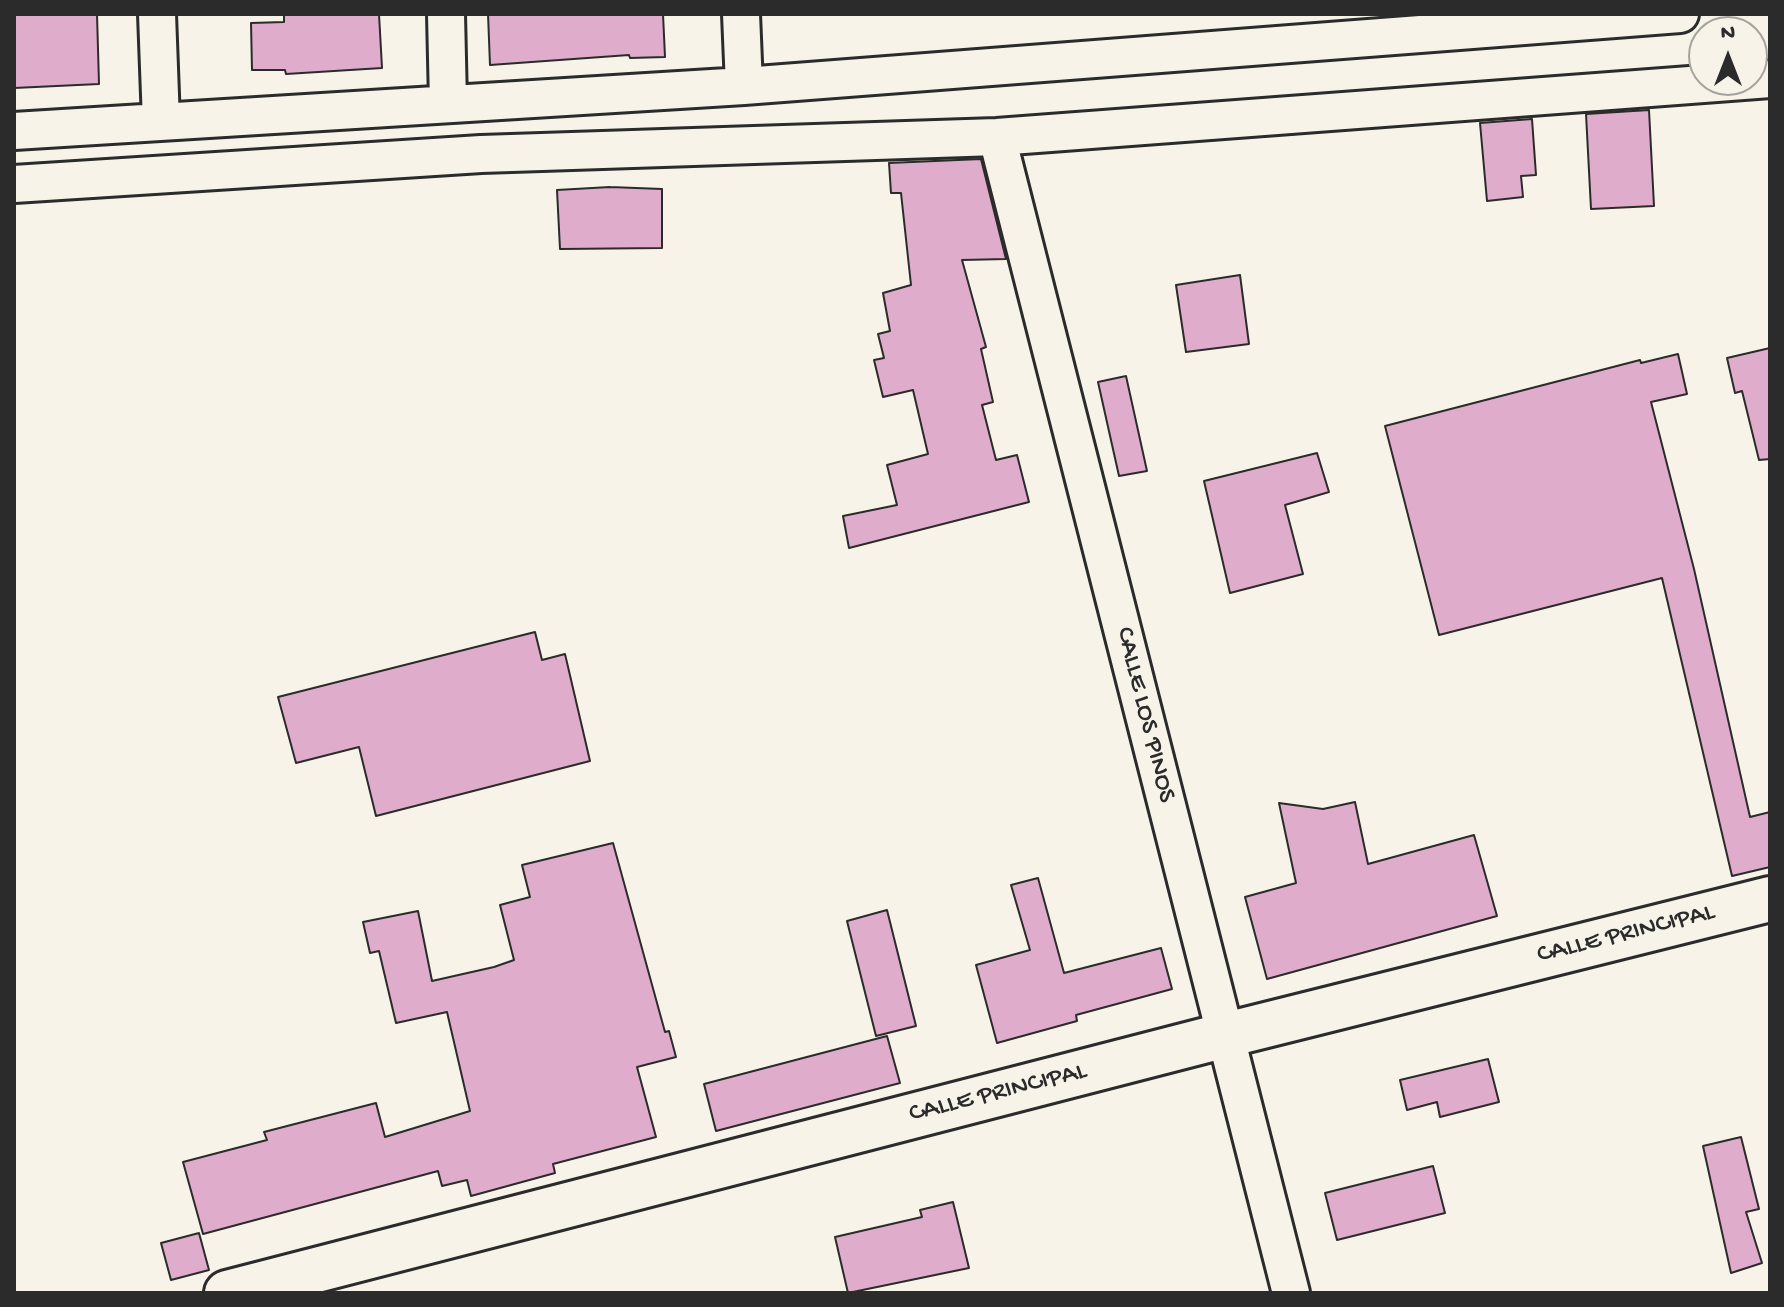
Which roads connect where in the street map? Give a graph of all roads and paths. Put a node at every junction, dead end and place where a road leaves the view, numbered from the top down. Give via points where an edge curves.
1 (157, 14) edge
2 (446, 14) edge
3 (741, 14) edge
4 (1680, 14) edge
5 (1770, 79) edge
6 (744, 86) junction
7 (448, 103) junction
8 (161, 122) junction
9 (14, 131) edge
10 (997, 137) junction
11 (14, 184) edge
12 (1770, 899) edge
13 (1226, 1035) junction
14 (227, 1293) edge
15 (1291, 1293) edge

1 - 8 street
2 - 7 street
3 - 6 street
4 - 6 street
5 - 10 street
6 - 7 street
7 - 8 street
8 - 9 street
10 - 11 street via 481,154
10 - 13 street, CALLE LOS PINOS
12 - 13 street, CALLE PRINCIPAL
13 - 14 street, CALLE PRINCIPAL
13 - 15 street, CALLE LOS PINOS

